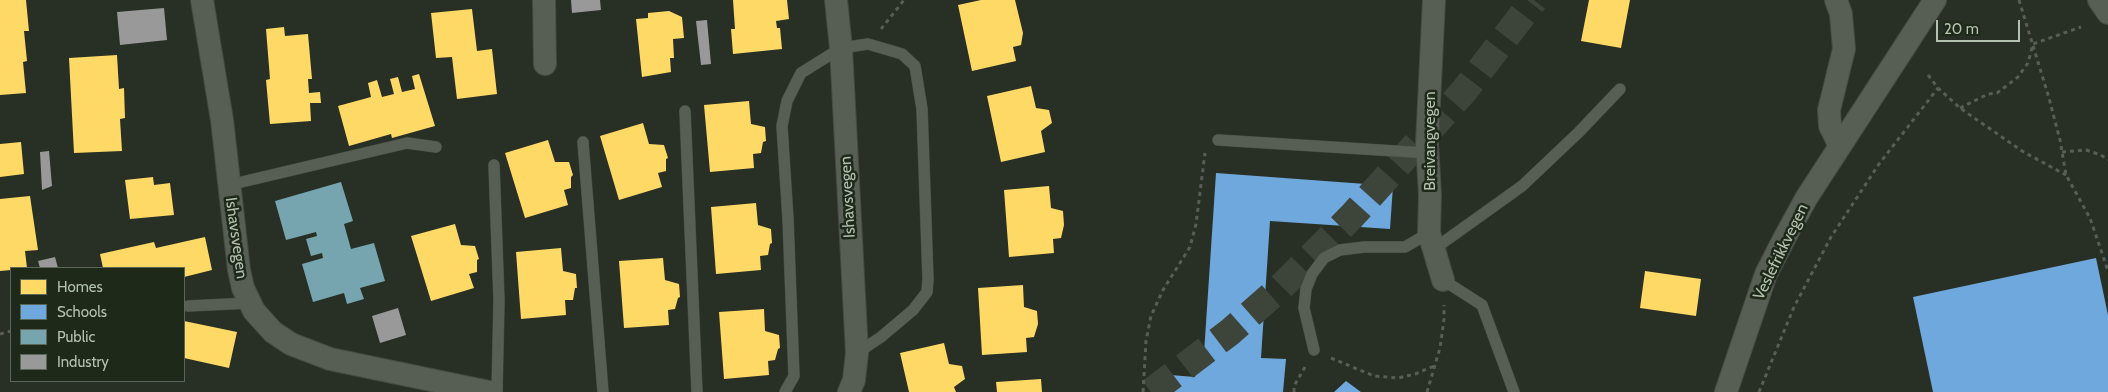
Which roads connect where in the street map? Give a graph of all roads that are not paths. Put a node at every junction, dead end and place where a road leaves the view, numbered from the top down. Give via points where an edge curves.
1 (202, 0) edge
2 (544, 0) edge
3 (836, 0) edge
4 (1434, 0) edge
5 (1836, 0) edge
6 (1935, 0) edge
7 (2099, 0) edge
8 (2108, 13) edge
9 (840, 48) junction
10 (546, 64) dead end
11 (1620, 89) dead end
12 (685, 111) dead end
13 (1218, 140) road end
14 (583, 142) dead end
15 (1840, 146) junction
16 (436, 147) dead end
17 (1428, 153) junction
18 (494, 165) dead end
19 (229, 185) junction
20 (1432, 241) junction
21 (1443, 280) joint
22 (250, 302) junction
23 (188, 306) dead end
24 (1314, 350) road end
25 (857, 353) junction
26 (489, 392) edge
27 (497, 392) edge
28 (603, 392) edge
29 (697, 392) edge
30 (785, 392) edge
31 (849, 392) edge
32 (1514, 392) edge
33 (1726, 392) edge

1 - 19 street, Ishavsvegen
2 - 10 street
3 - 9 street, Ishavsvegen
4 - 17 street, Breivangvegen
5 - 15 street via 1842,14 1844,49 1829,110 1830,126
6 - 15 street, Veslefrikkvegen
7 - 8 street
9 - 25 street, Ishavsvegen
9 - 25 lane via 868,44 902,54 915,66 922,109 927,292 913,310 882,337
9 - 30 lane via 802,72 787,101 782,126 794,376
11 - 20 lane via 1522,186
12 - 29 lane
13 - 17 lane
14 - 28 lane
15 - 33 street, Veslefrikkvegen via 1807,196 1766,274
16 - 19 lane via 407,143
17 - 20 street, Breivangvegen
18 - 27 lane via 499,300
19 - 22 street, Ishavsvegen via 239,270
20 - 21 street, Breivangvegen
20 - 24 lane via 1405,247 1340,250 1324,258 1306,289 1304,308
21 - 32 lane via 1482,305
22 - 23 lane
22 - 26 street, Ishavsvegen via 274,332 290,344 330,359
25 - 31 street, Ishavsvegen

